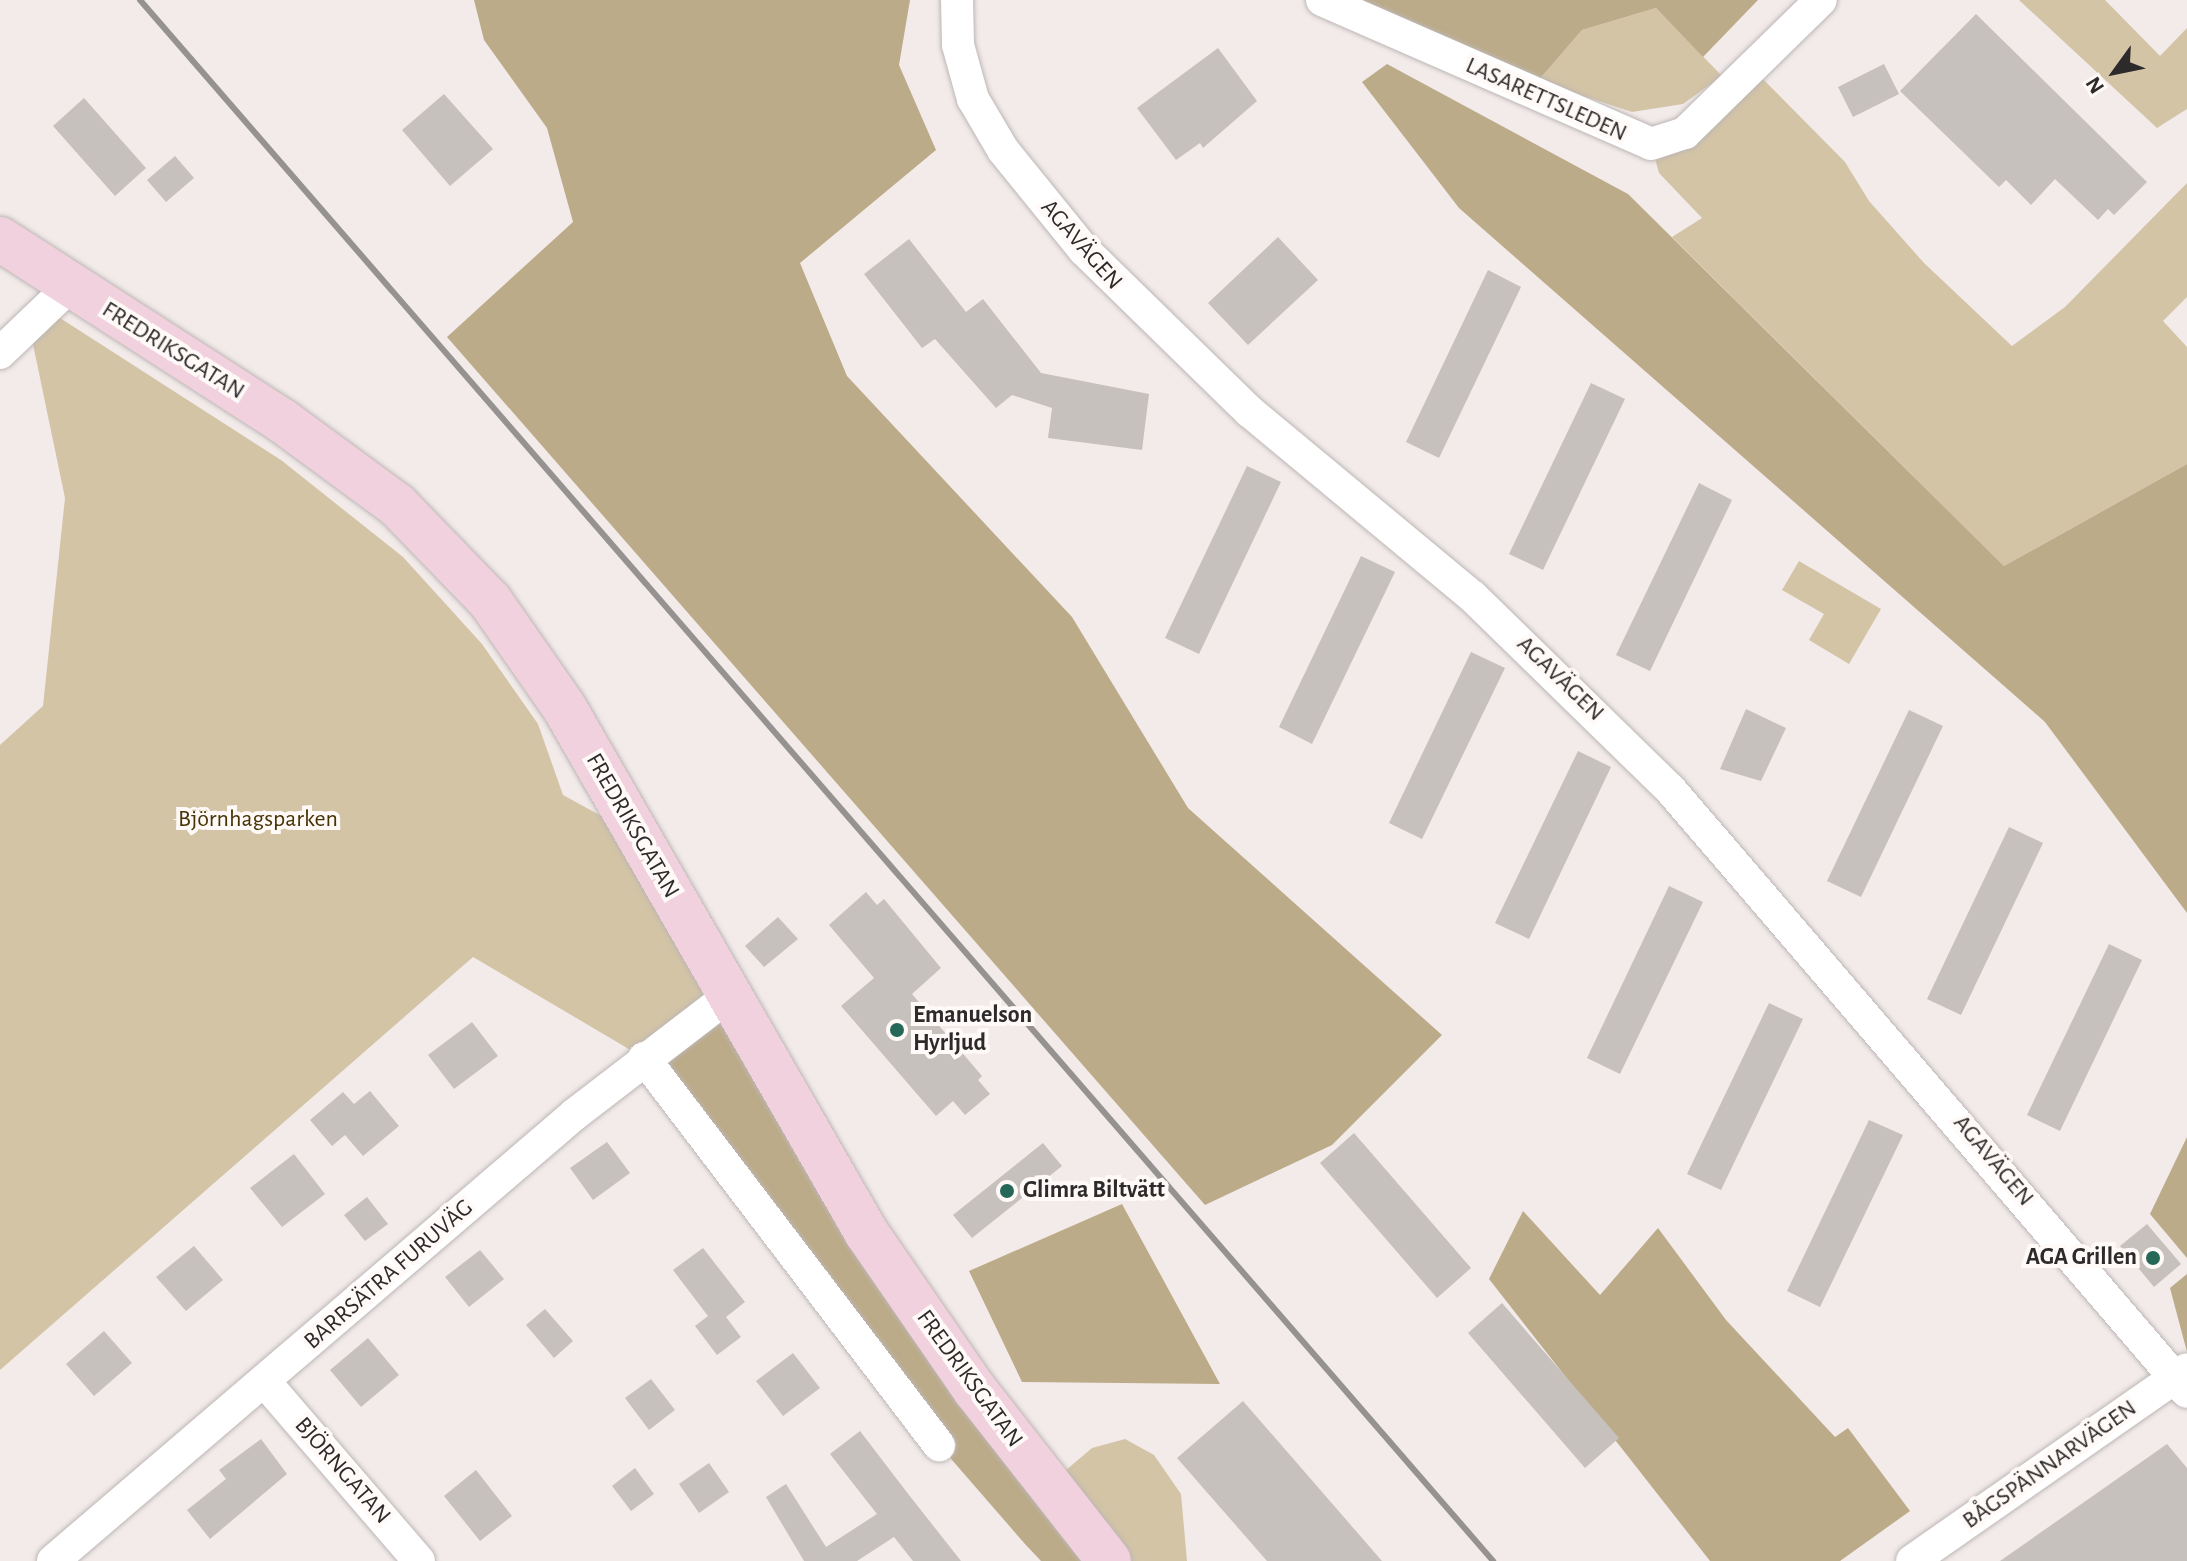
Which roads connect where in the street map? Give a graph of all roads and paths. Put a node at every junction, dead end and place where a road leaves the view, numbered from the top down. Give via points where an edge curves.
1 (957, 0) edge
2 (1322, 0) edge
3 (1821, 0) edge
4 (0, 239) edge
5 (70, 286) junction
6 (0, 353) edge
7 (730, 995) junction
8 (644, 1058) junction
9 (2183, 1380) edge
10 (265, 1382) junction
11 (939, 1445) dead end
12 (53, 1561) edge
13 (419, 1561) edge
14 (1109, 1561) edge
15 (1912, 1561) edge

1 - 9 street, AGAVÄGEN via 958,45 973,99 1003,150 1084,250 1249,411 1483,605 1670,789
2 - 3 street, LASARETTSLEDEN via 1651,144 1685,133
4 - 5 street, FREDRIKSGATAN
5 - 6 street
5 - 7 street, FREDRIKSGATAN via 284,422 397,505 490,601 564,707
7 - 8 street, BARRSÄTRA FURUVÄG
7 - 14 street, FREDRIKSGATAN via 909,1299
8 - 10 street, BARRSÄTRA FURUVÄG
8 - 11 street
9 - 15 street, BÅGSPÄNNARVÄGEN
10 - 12 street, BARRSÄTRA FURUVÄG
10 - 13 street, BJÖRNGATAN

